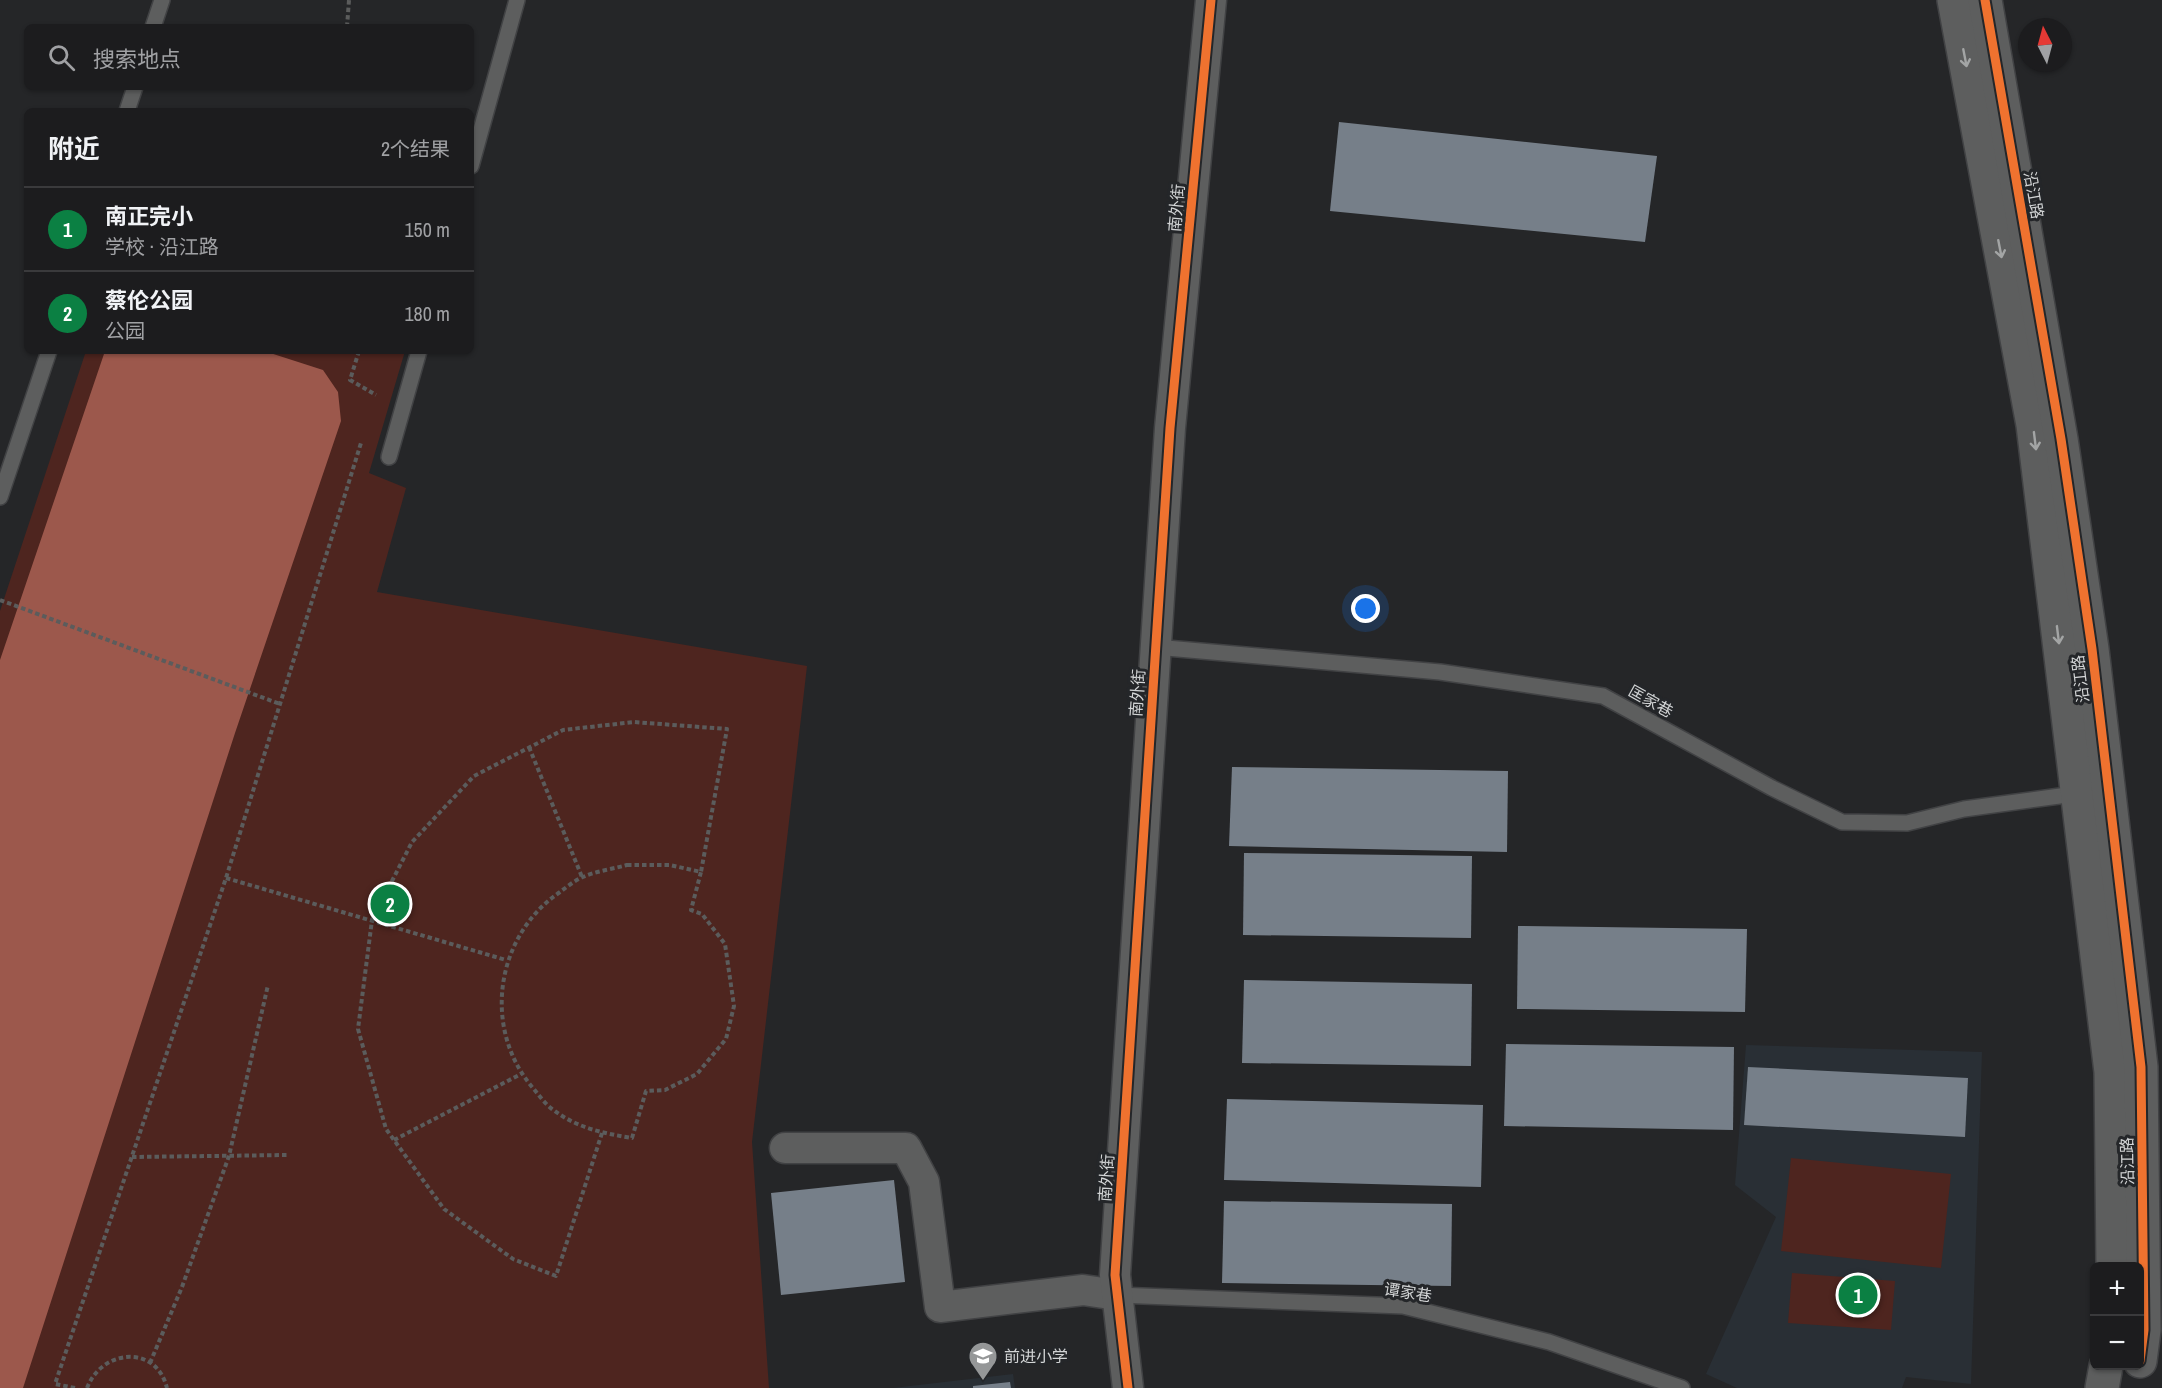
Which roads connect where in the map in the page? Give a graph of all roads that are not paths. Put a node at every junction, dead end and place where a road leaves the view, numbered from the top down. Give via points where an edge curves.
1 (162, 0) edge
2 (517, 0) edge
3 (1211, 0) edge
4 (1954, 0) edge
5 (1985, 0) edge
6 (154, 24) edge
7 (134, 90) edge
8 (128, 108) edge
9 (474, 155) edge
10 (48, 354) edge
11 (418, 354) edge
12 (389, 457) dead end
13 (0, 497) edge
14 (1155, 647) junction
15 (2108, 787) junction
16 (2077, 794) junction
17 (785, 1148) dead end
18 (2113, 1262) edge
19 (1117, 1295) junction
20 (2144, 1316) edge
21 (2105, 1370) edge
22 (2138, 1370) edge
23 (1128, 1388) edge
24 (1682, 1388) edge
25 (2102, 1388) edge
26 (2135, 1388) edge

1 - 6 lane
2 - 9 lane
3 - 14 street, 南外街 via 1170,428
4 -> 16 street, 沿江路 via 2033,425
5 - 15 street, 沿江路 via 2061,439
7 - 8 lane
10 - 13 lane
11 - 12 lane
14 - 16 lane, 匡家巷 via 1440,672 1603,696 1842,822 1907,823 1964,809
14 - 19 street, 南外街 via 1115,1275
15 - 16 lane, 匡家巷
15 - 20 street, 沿江路 via 2141,1067
16 - 18 street, 沿江路 via 2111,1072
17 - 19 street via 906,1148 924,1182 940,1307 1083,1290
19 - 23 street, 南外街
19 - 24 lane, 谭家巷 via 1403,1306 1549,1342
21 - 25 street
22 - 26 street

